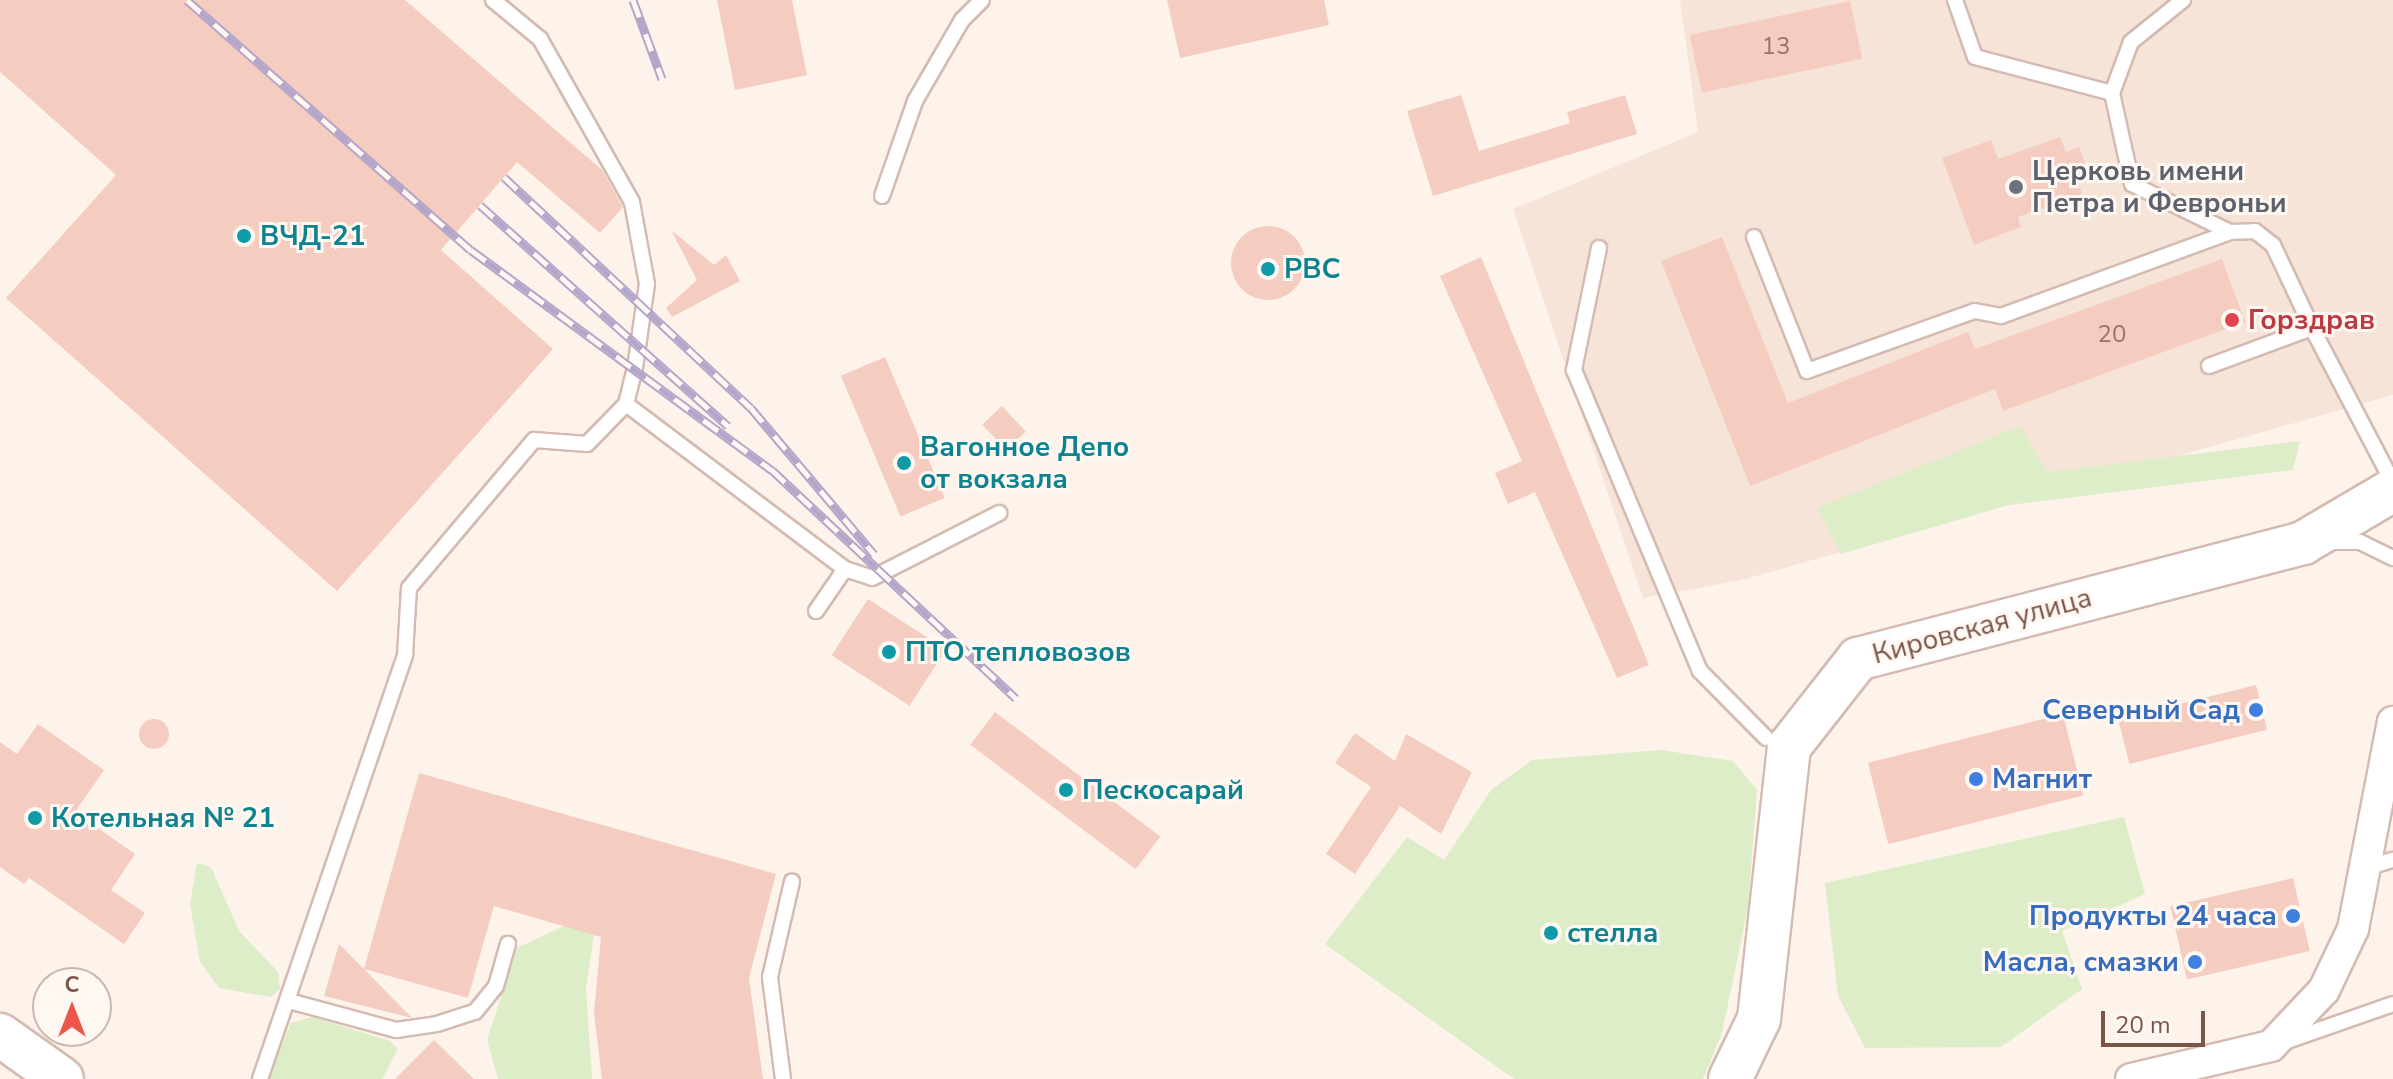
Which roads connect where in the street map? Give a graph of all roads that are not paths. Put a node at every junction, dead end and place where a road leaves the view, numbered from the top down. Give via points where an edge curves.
1 (493, 0) edge
2 (982, 0) edge
3 (1955, 0) edge
4 (2183, 0) edge
5 (2112, 93) junction
6 (882, 196) dead end
7 (2230, 232) junction
8 (1754, 237) dead end
9 (1599, 248) dead end
10 (2312, 328) junction
11 (2209, 366) dead end
12 (626, 404) junction
13 (2393, 483) edge
14 (2393, 490) edge
15 (999, 513) dead end
16 (2303, 543) junction
17 (2393, 558) edge
18 (845, 569) junction
19 (816, 611) dead end
20 (2393, 722) edge
21 (1766, 738) dead end
22 (2379, 864) edge
23 (792, 882) dead end
24 (508, 944) dead end
25 (289, 1001) junction
26 (2393, 1004) edge
27 (0, 1035) edge
28 (2271, 1046) junction
29 (62, 1079) edge
30 (260, 1079) edge
31 (783, 1079) edge
32 (1730, 1079) edge
33 (2131, 1079) edge

1 - 12 lane via 540,39 632,202 647,284
2 - 6 lane via 962,20 915,101
3 - 5 lane via 1975,57
4 - 5 lane via 2131,42
5 - 7 lane via 2132,184
7 - 8 lane via 2001,316 1975,311 1807,371
7 - 10 lane via 2255,231 2273,245
9 - 21 lane via 1574,370 1700,671
10 - 11 lane
10 - 13 lane
12 - 18 lane
12 - 25 lane via 587,444 534,440 409,588 405,655
14 - 16 main road, Кировская улица
15 - 18 lane via 872,578
16 - 17 lane via 2360,542
16 - 32 main road, Кировская улица via 1858,659 1789,747 1759,1019
18 - 19 lane
20 - 22 street
22 - 28 street via 2324,990
23 - 31 lane via 770,977
24 - 25 lane via 496,986 475,1012 437,1024 396,1030
25 - 30 lane
26 - 28 lane
27 - 29 main road
28 - 33 street

